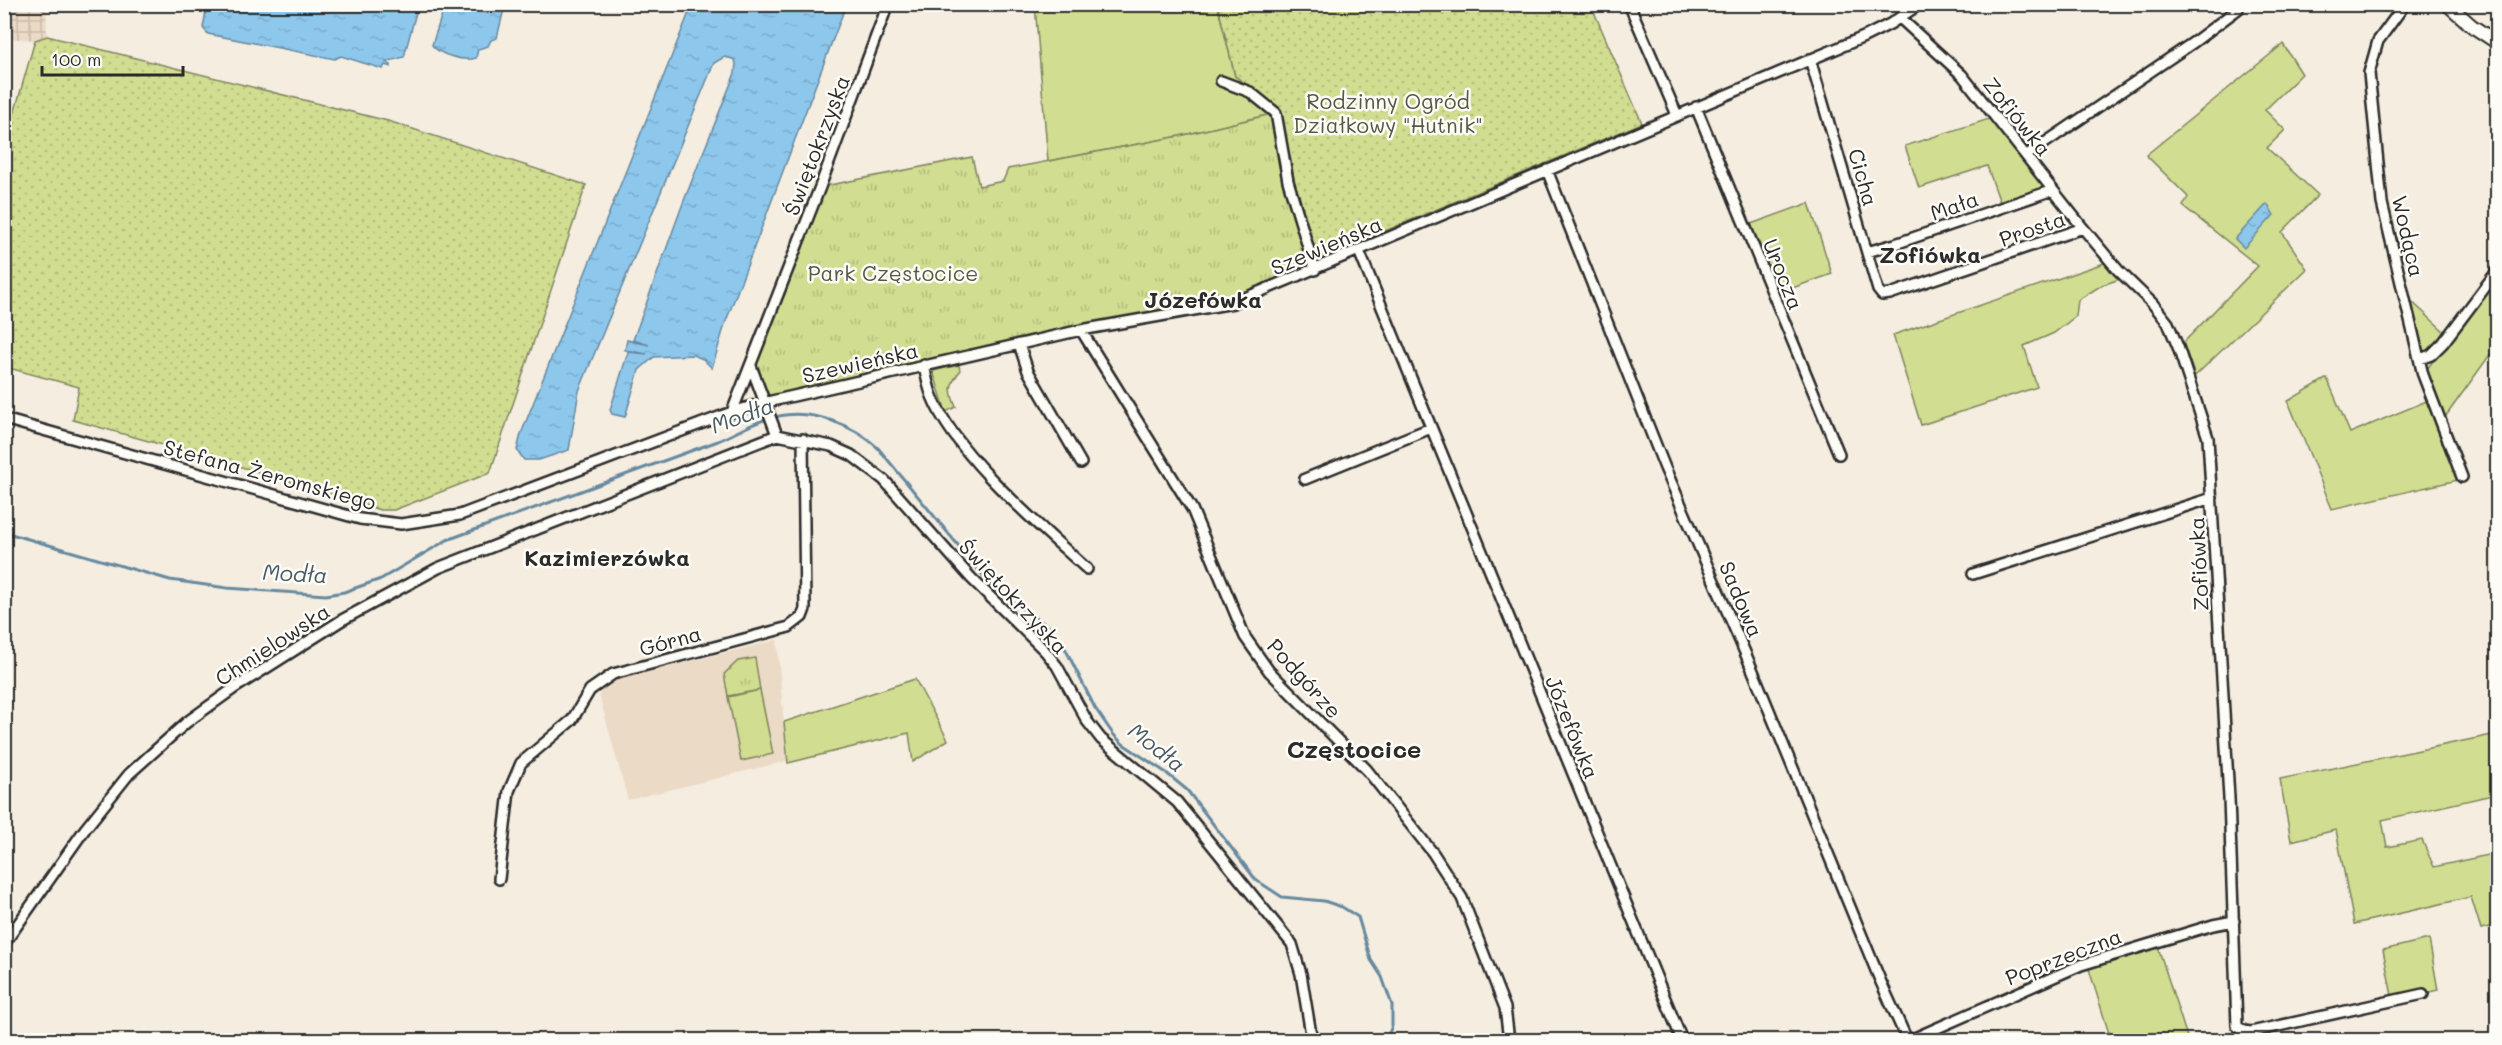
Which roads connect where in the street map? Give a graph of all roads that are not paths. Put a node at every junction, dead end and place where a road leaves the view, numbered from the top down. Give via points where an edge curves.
1 (888, 4) edge
2 (1629, 4) edge
3 (2405, 4) edge
4 (2447, 4) edge
5 (1916, 6) edge
6 (2238, 9) dead end
7 (1900, 18) junction
8 (2498, 43) edge
9 (1810, 59) junction
10 (1221, 81) dead end
11 (1696, 107) junction
12 (1677, 116) junction
13 (2028, 156) junction
14 (1547, 170) junction
15 (2053, 190) junction
16 (2083, 228) junction
17 (1359, 251) junction
18 (1867, 252) junction
19 (1315, 270) junction
20 (2498, 270) edge
21 (1890, 294) joint
22 (1081, 330) junction
23 (1019, 344) junction
24 (2420, 359) junction
25 (924, 365) junction
26 (751, 366) junction
27 (766, 407) junction
28 (732, 412) junction
29 (4, 418) edge
30 (1431, 428) junction
31 (777, 435) junction
32 (803, 440) junction
33 (1839, 454) dead end
34 (1080, 463) dead end
35 (2462, 477) dead end
36 (1305, 479) dead end
37 (2212, 498) junction
38 (1087, 569) dead end
39 (1972, 574) dead end
40 (499, 879) dead end
41 (2234, 921) junction
42 (5, 944) edge
43 (2423, 994) dead end
44 (1312, 1041) edge
45 (1509, 1041) edge
46 (1682, 1041) edge
47 (1909, 1041) edge

1 - 26 street, Świętokrzyska
2 - 12 street
3 - 24 street, Wodąca via 2378,41 2369,78 2382,203
4 - 8 main road
5 - 7 street, Szewieńska
6 - 13 street
7 - 9 street, Szewieńska
7 - 13 street, Zofiówka via 1962,75
9 - 11 street, Szewieńska
9 - 18 street, Cicha
10 - 19 street via 1250,92 1276,113 1288,181
11 - 12 street, Szewieńska
11 - 33 street, Urocza
12 - 14 street, Szewieńska
13 - 15 street, Zofiówka
14 - 17 street, Szewieńska
14 - 47 street, Sadowa via 1665,468
15 - 16 street, Zofiówka
15 - 18 street, Mała
16 - 21 street, Prosta
16 - 37 street, Zofiówka via 2168,323 2208,438
17 - 19 street, Szewieńska
17 - 30 street, Józefówka
18 - 21 street, Cicha via 1878,290 1882,295
19 - 22 street, Szewieńska via 1233,303
20 - 24 street via 2443,343
22 - 23 street, Szewieńska
22 - 45 street, Podgórze via 1192,509 1245,637 1269,671 1367,770 1433,853 1462,898 1502,1000
23 - 25 street, Szewieńska
23 - 34 street via 1028,371
24 - 35 street, Wodąca
25 - 27 street, Szewieńska
25 - 38 street via 932,396 967,450
26 - 27 street
26 - 28 street, Świętokrzyska
27 - 28 street, Stefana Żeromskiego
27 - 31 street
28 - 29 street, Stefana Żeromskiego via 460,515 401,524 360,519
30 - 36 street
30 - 46 street, Józefówka
31 - 32 street, Świętokrzyska
31 - 42 street, Chmielowska via 424,575 342,620 233,689 187,722 129,774 85,829
32 - 40 street, Górna via 802,617 789,627 613,674 590,690 572,720 521,763 509,791
32 - 44 street, Świętokrzyska via 851,455 884,480 971,578 1045,651 1101,739 1177,802 1292,944
37 - 39 street
37 - 41 street, Zofiówka
41 - 43 street, Zofiówka via 2237,1022 2244,1031
41 - 47 street, Poprzeczna via 2081,965

